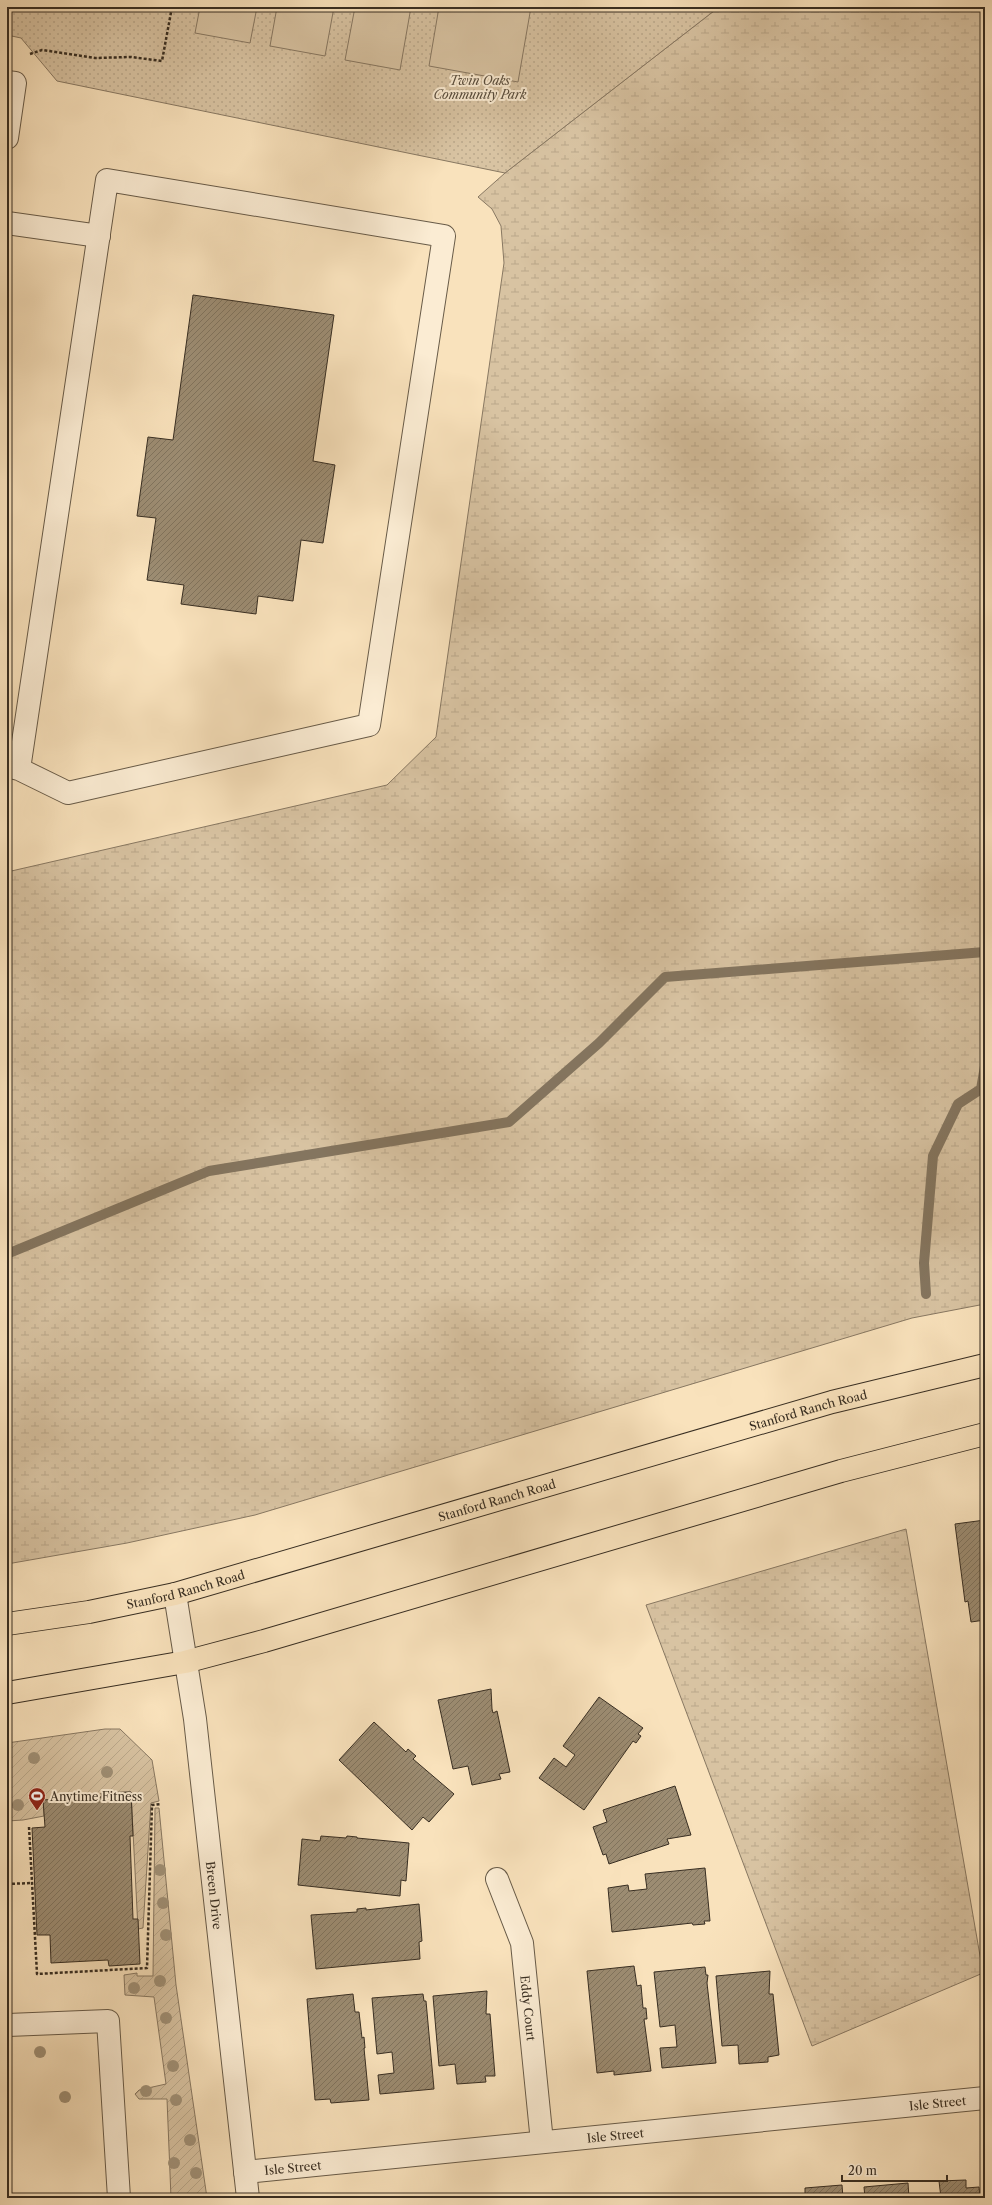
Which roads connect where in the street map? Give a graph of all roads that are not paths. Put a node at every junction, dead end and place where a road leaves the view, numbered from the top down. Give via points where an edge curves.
1 (11, 82) edge
2 (7, 138) edge
3 (7, 222) edge
4 (99, 236) junction
5 (13, 768) edge
6 (985, 1365) edge
7 (985, 1434) edge
8 (175, 1594) junction
9 (7, 1624) edge
10 (186, 1662) junction
11 (7, 1693) edge
12 (497, 1879) dead end
13 (8, 2025) edge
14 (985, 2098) edge
15 (542, 2142) junction
16 (244, 2172) junction
17 (119, 2198) edge
18 (248, 2198) edge

1 - 2 street
3 - 4 street
4 - 5 street
4 - 5 street via 107,180 444,236 369,725 68,793
6 - 8 main road, Stanford Ranch Road via 832,1402
7 - 10 main road via 841,1471
8 - 9 main road, Stanford Ranch Road via 89,1612
8 - 10 street, Breen Drive
10 - 11 main road
10 - 16 street, Breen Drive via 195,1719
12 - 15 street, Eddy Court via 522,1943
13 - 17 street via 108,2021
14 - 15 street, Isle Street
15 - 16 street, Isle Street
16 - 18 street, Breen Drive

